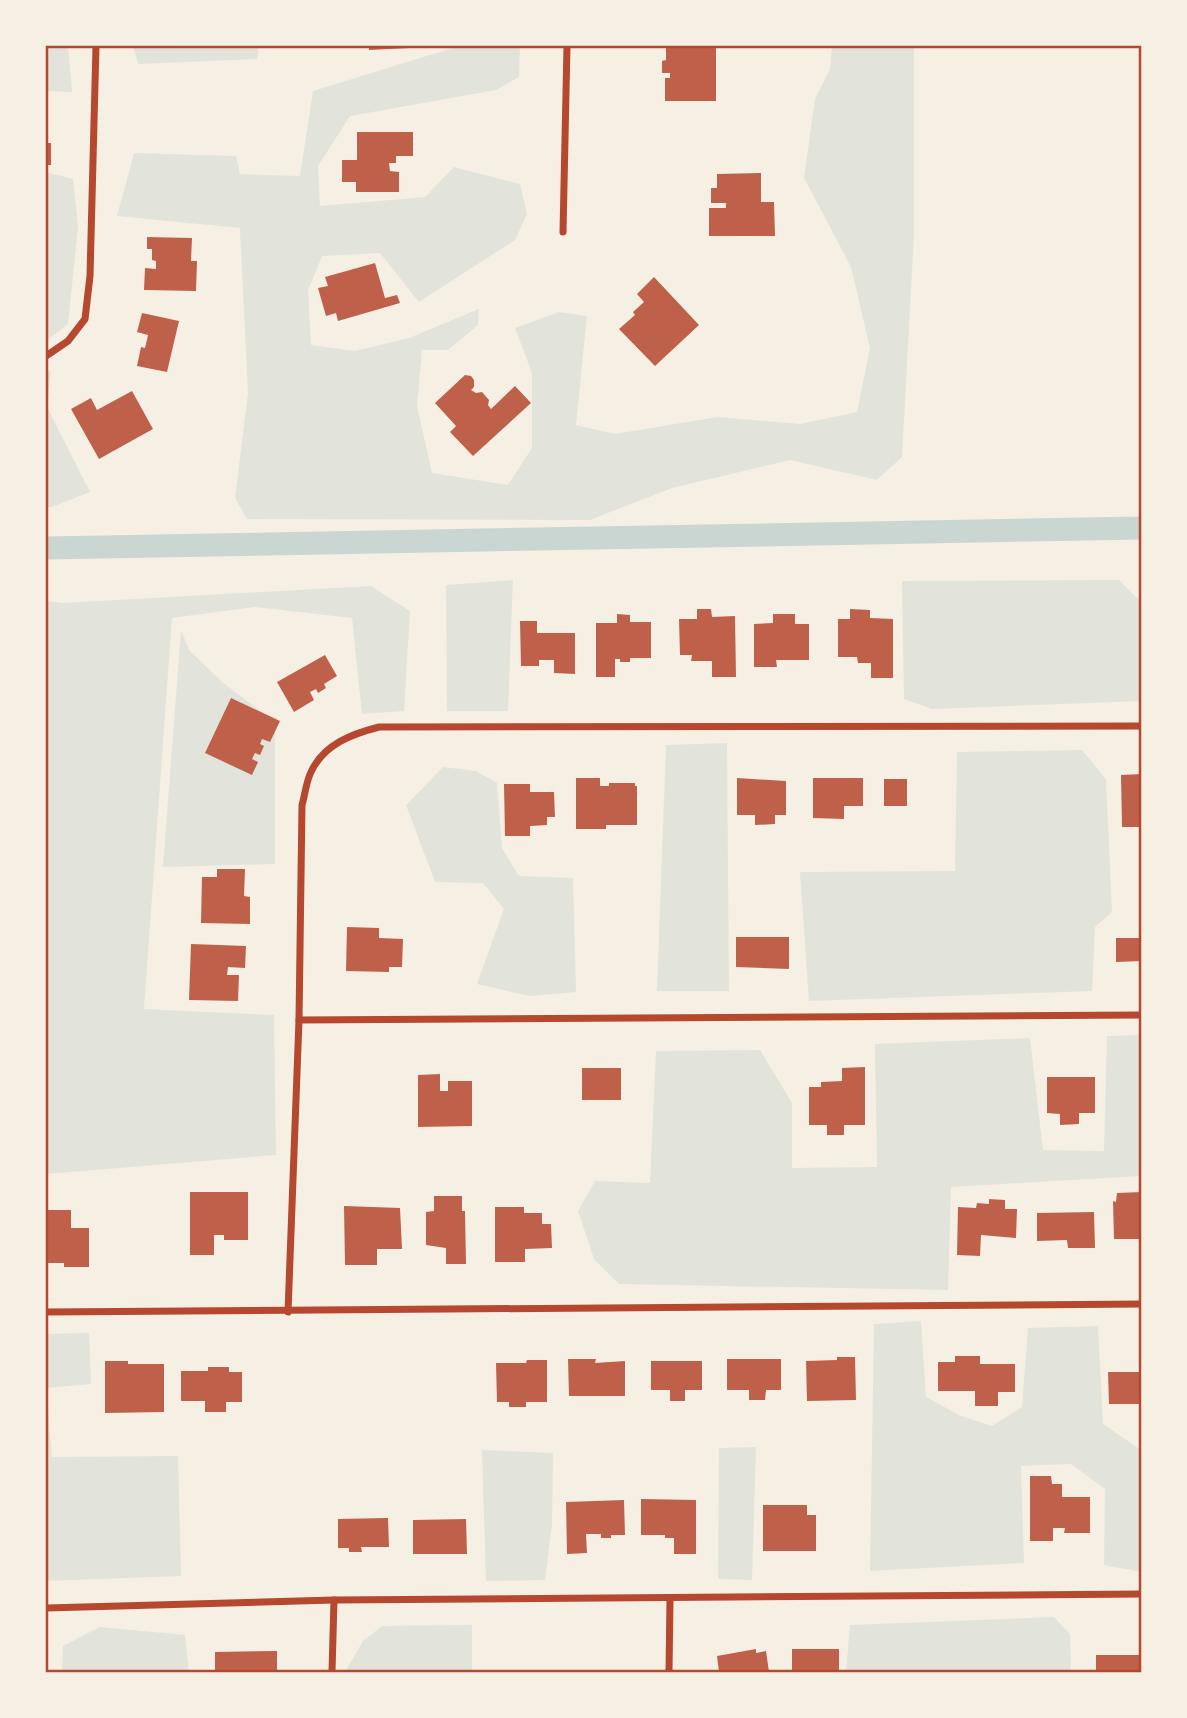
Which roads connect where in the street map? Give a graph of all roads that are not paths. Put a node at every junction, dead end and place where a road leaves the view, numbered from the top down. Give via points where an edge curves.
1 (96, 46) edge
2 (567, 46) edge
3 (563, 232) dead end
4 (46, 356) edge
5 (1142, 726) edge
6 (1142, 1015) edge
7 (299, 1020) junction
8 (1142, 1304) edge
9 (46, 1312) edge
10 (288, 1312) junction
11 (1142, 1594) edge
12 (670, 1599) junction
13 (334, 1600) junction
14 (46, 1608) edge
15 (332, 1672) edge
16 (669, 1672) edge

1 - 4 street via 90,286 85,319 68,341
2 - 3 street
5 - 7 street via 379,727 355,733 325,751 311,772 302,805
6 - 7 street
7 - 10 street
8 - 10 street
9 - 10 street
11 - 12 street
12 - 13 street
12 - 16 street
13 - 14 street
13 - 15 street

